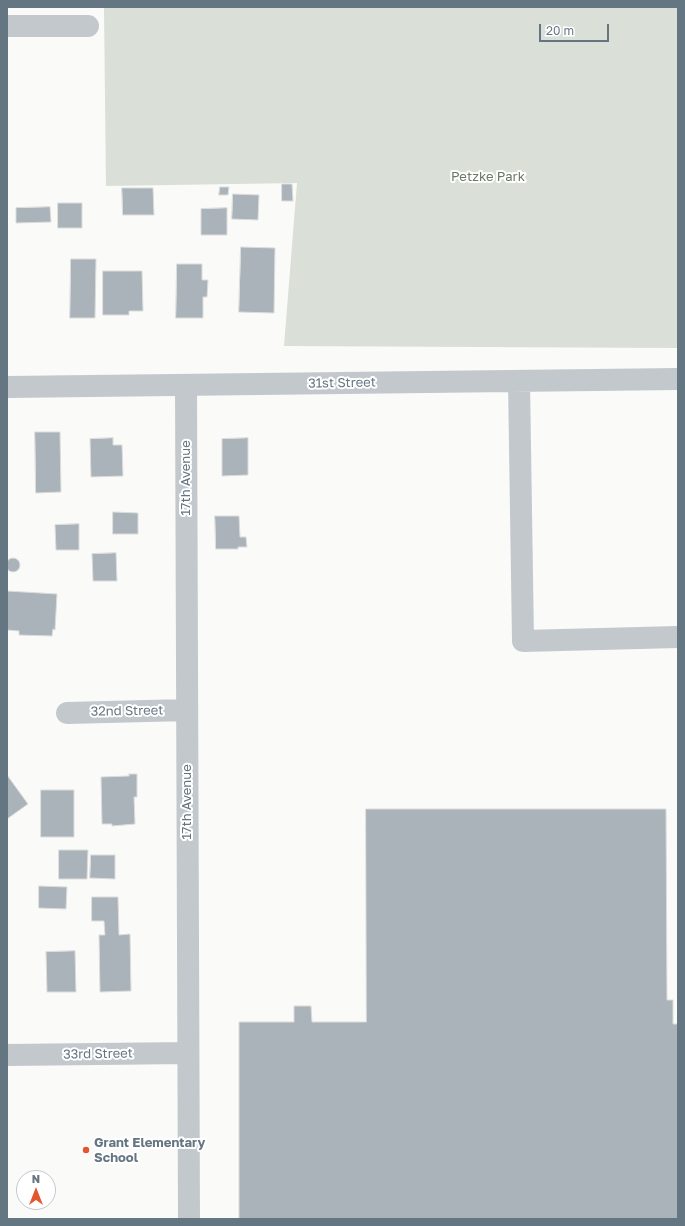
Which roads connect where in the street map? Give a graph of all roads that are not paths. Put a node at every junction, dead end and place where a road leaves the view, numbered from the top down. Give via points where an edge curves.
1 (7, 26) edge
2 (88, 26) dead end
3 (678, 379) edge
4 (520, 381) junction
5 (186, 385) junction
6 (7, 387) edge
7 (678, 637) edge
8 (187, 710) junction
9 (67, 713) dead end
10 (188, 1053) junction
11 (7, 1055) edge
12 (189, 1219) edge

1 - 2 street
3 - 4 street, 31st Street
4 - 5 street, 31st Street
4 - 7 street via 523,641
5 - 6 street, 31st Street
5 - 8 street, 17th Avenue
8 - 9 street, 32nd Street
8 - 10 street, 17th Avenue
10 - 11 street, 33rd Street
10 - 12 street, 17th Avenue

